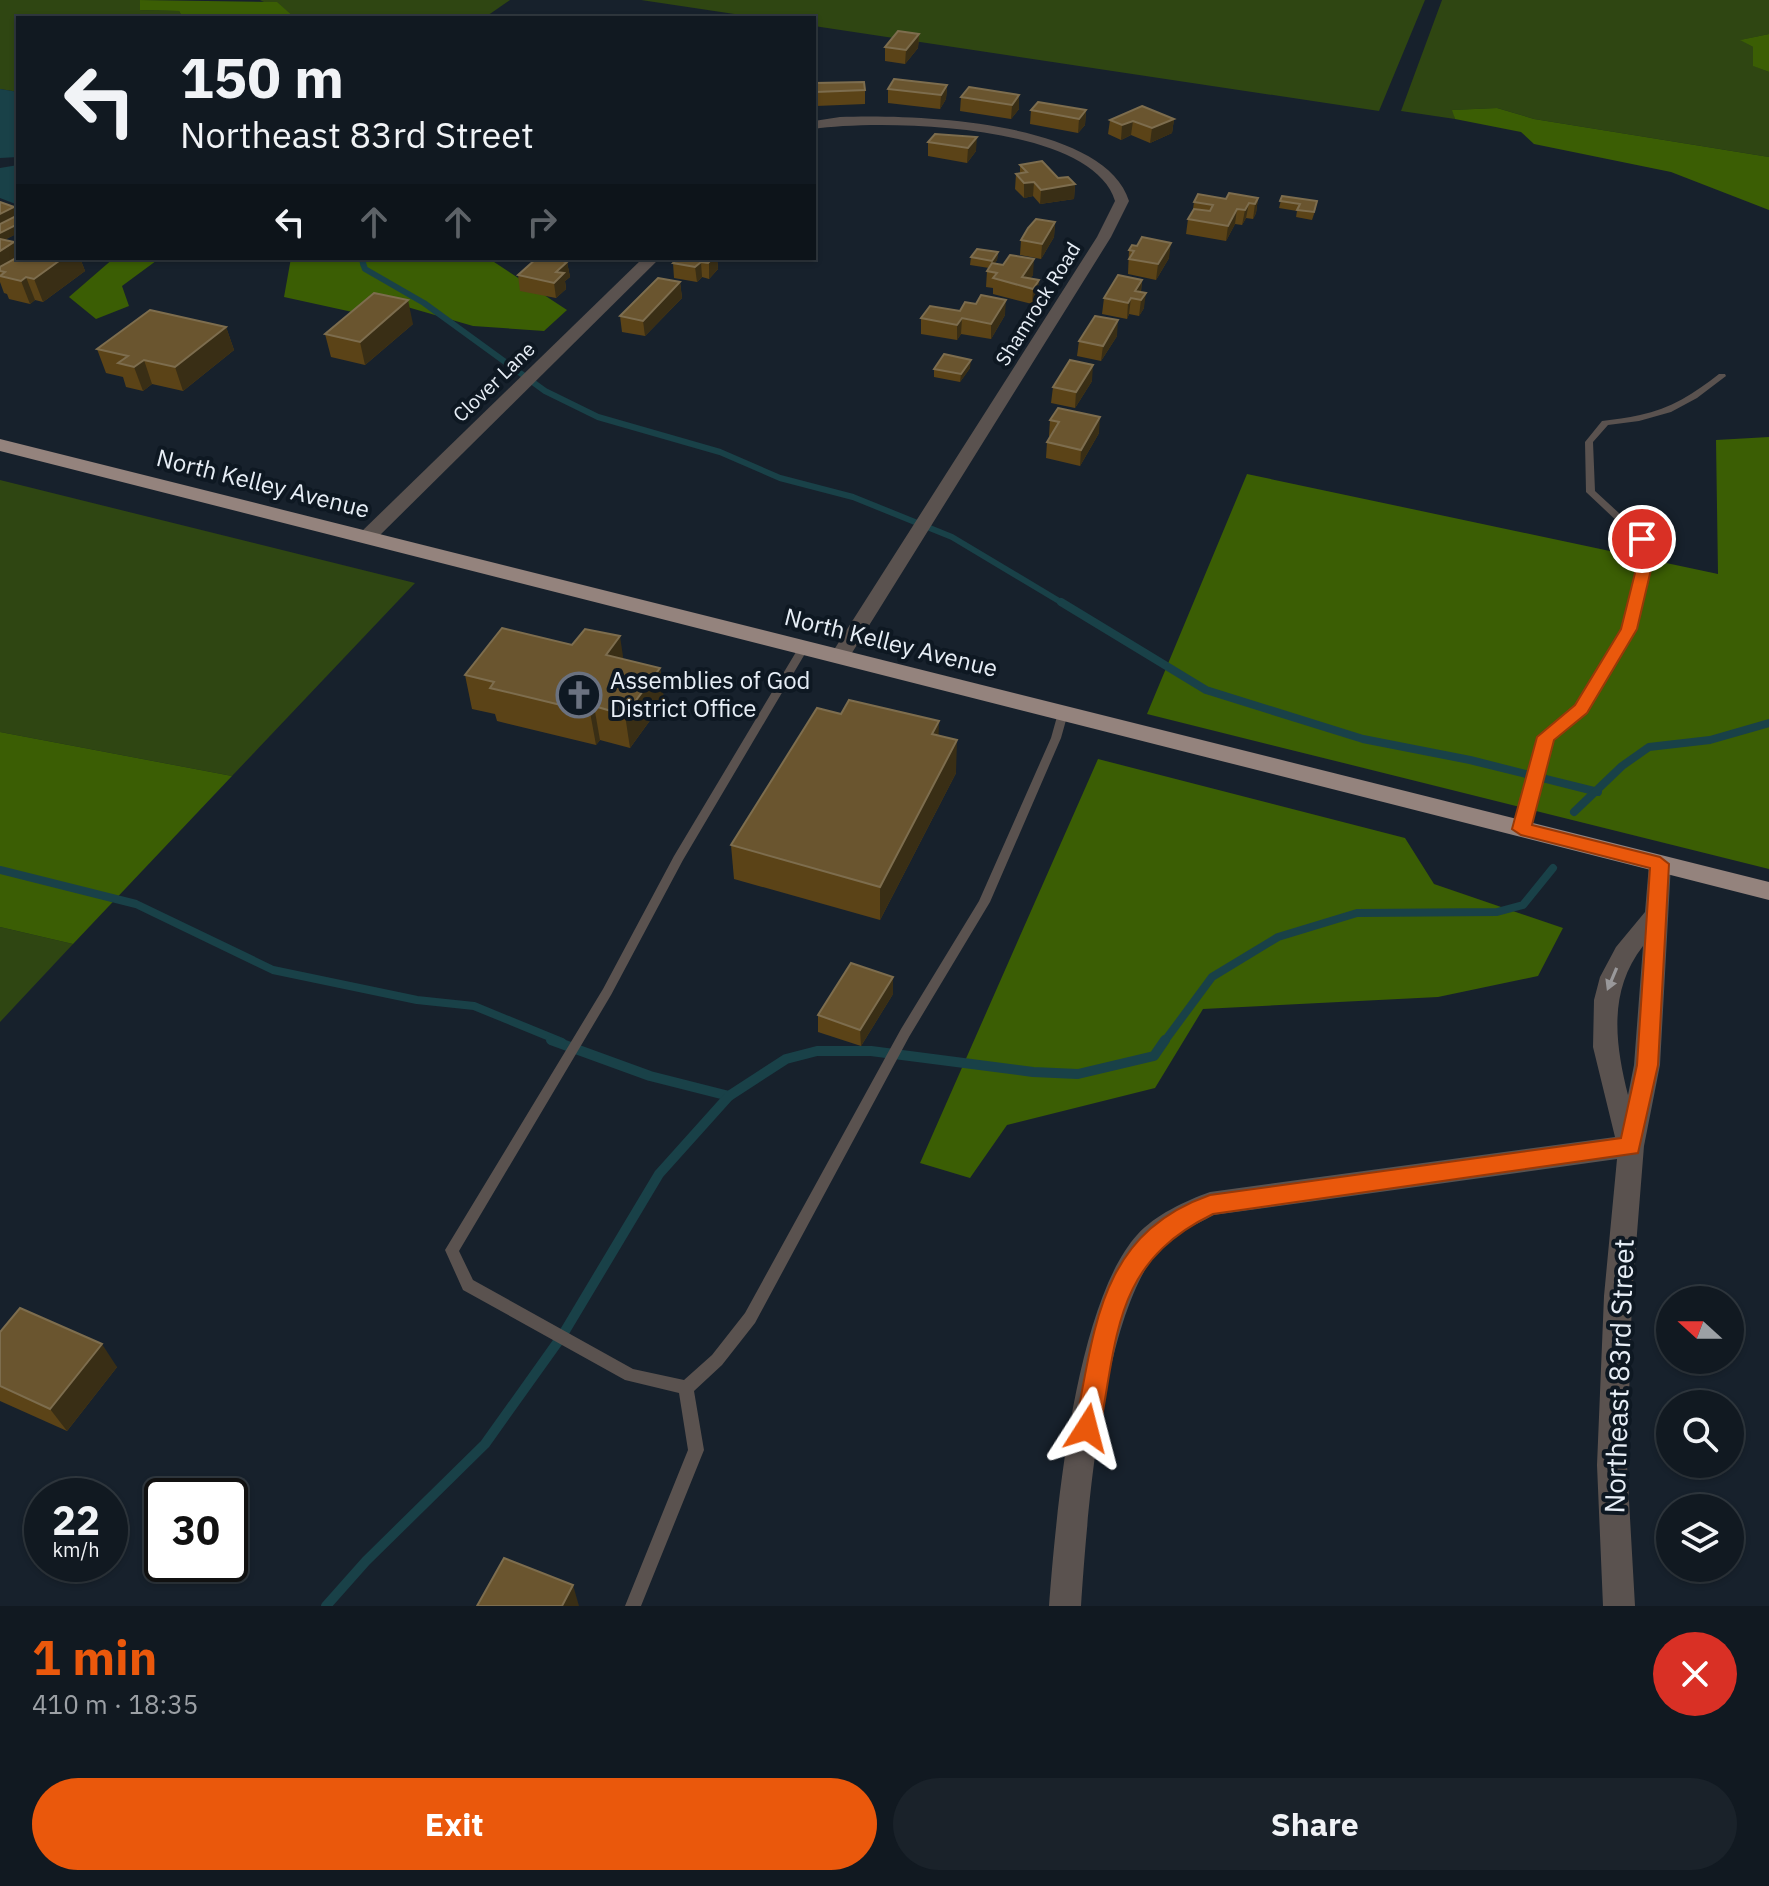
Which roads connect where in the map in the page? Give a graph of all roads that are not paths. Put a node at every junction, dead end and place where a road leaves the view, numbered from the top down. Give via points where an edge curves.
1 (816, 125) edge
2 (650, 260) edge
3 (1722, 376) dead end
4 (0, 445) edge
5 (366, 538) junction
6 (804, 647) junction
7 (840, 656) junction
8 (1063, 713) junction
9 (1521, 829) junction
10 (1660, 864) junction
11 (1769, 891) edge
12 (1656, 915) junction
13 (1631, 1146) junction
14 (686, 1388) junction
15 (633, 1606) edge
16 (1065, 1606) edge
17 (1619, 1606) edge

1 - 7 street, Shamrock Road via 878,118 1061,147 1105,170 1122,201
2 - 5 street, Clover Lane
3 - 9 lane via 1673,411 1605,423 1589,442 1591,492 1642,539 1646,561 1629,629 1581,709 1546,737
4 - 5 main road, North Kelley Avenue
5 - 6 main road, North Kelley Avenue
6 - 7 main road, North Kelley Avenue
6 - 14 lane via 452,1250 468,1285 630,1375
7 - 8 main road, North Kelley Avenue
8 - 9 main road, North Kelley Avenue
8 - 14 lane via 984,902 912,1021 750,1318
9 - 10 main road, North Kelley Avenue
10 - 11 main road, North Kelley Avenue
10 - 12 street, Northeast 83rd Street
12 - 13 street, Northeast 83rd Street via 1647,1065
12 -> 13 street, Northeast 83rd Street via 1624,954 1608,986 1603,1024 1604,1057
13 - 16 street via 1210,1204 1155,1237 1128,1270 1108,1320 1091,1400
13 - 17 street, Northeast 83rd Street via 1618,1296 1612,1465
14 - 15 lane via 696,1450

